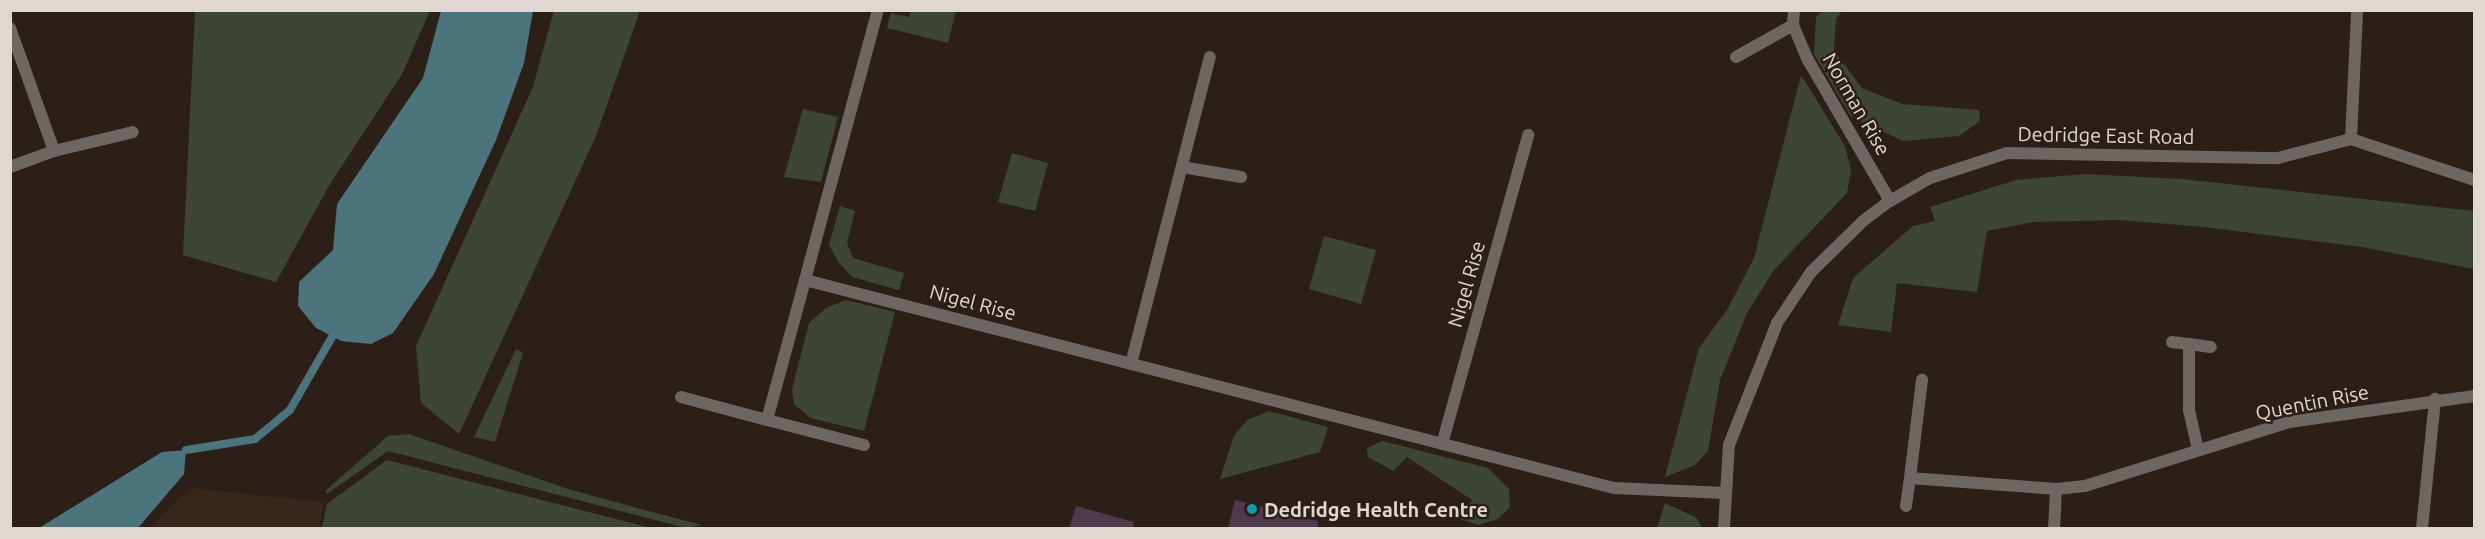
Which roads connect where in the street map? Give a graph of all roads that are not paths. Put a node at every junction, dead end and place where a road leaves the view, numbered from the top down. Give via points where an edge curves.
1 (878, 10) edge
2 (1794, 10) edge
3 (2357, 10) edge
4 (1793, 25) junction
5 (10, 28) edge
6 (1210, 57) dead end
7 (1736, 57) dead end
8 (133, 132) dead end
9 (1528, 135) dead end
10 (2351, 139) junction
11 (54, 151) junction
12 (10, 167) edge
13 (1182, 167) junction
14 (1241, 177) dead end
15 (2475, 180) edge
16 (1890, 201) junction
17 (805, 279) junction
18 (2172, 342) dead end
19 (2189, 344) junction
20 (2211, 347) dead end
21 (1131, 364) junction
22 (1922, 380) dead end
23 (2475, 396) edge
24 (681, 397) dead end
25 (2435, 399) junction
26 (767, 420) junction
27 (1442, 444) junction
28 (864, 445) dead end
29 (2198, 450) junction
30 (1910, 478) junction
31 (2056, 489) junction
32 (1725, 493) junction
33 (1906, 506) dead end
34 (1724, 528) edge
35 (2054, 528) edge
36 (2422, 528) edge

1 - 17 street
2 - 4 street
3 - 10 street
4 - 7 street
4 - 16 street, Norman Rise
5 - 11 street
6 - 13 street
8 - 11 street
9 - 27 street, Nigel Rise
10 - 15 street
10 - 16 street, Dedridge East Road via 2278,158 2007,153 1930,178
11 - 12 street
13 - 14 street
13 - 21 street
16 - 32 street, Dedridge East Road via 1863,220 1811,272 1777,323 1729,445
17 - 21 street, Nigel Rise
17 - 26 street
18 - 19 street
19 - 20 street
19 - 29 street via 2189,410
21 - 27 street, Nigel Rise
22 - 30 street
23 - 25 street, Quentin Rise
24 - 26 street
25 - 29 street, Quentin Rise via 2289,422
25 - 36 street
26 - 28 street
27 - 32 street, Nigel Rise via 1614,488
29 - 31 street, Quentin Rise via 2112,480
30 - 31 street, Quentin Rise
30 - 33 street
31 - 35 street
32 - 34 street, Dedridge East Road

